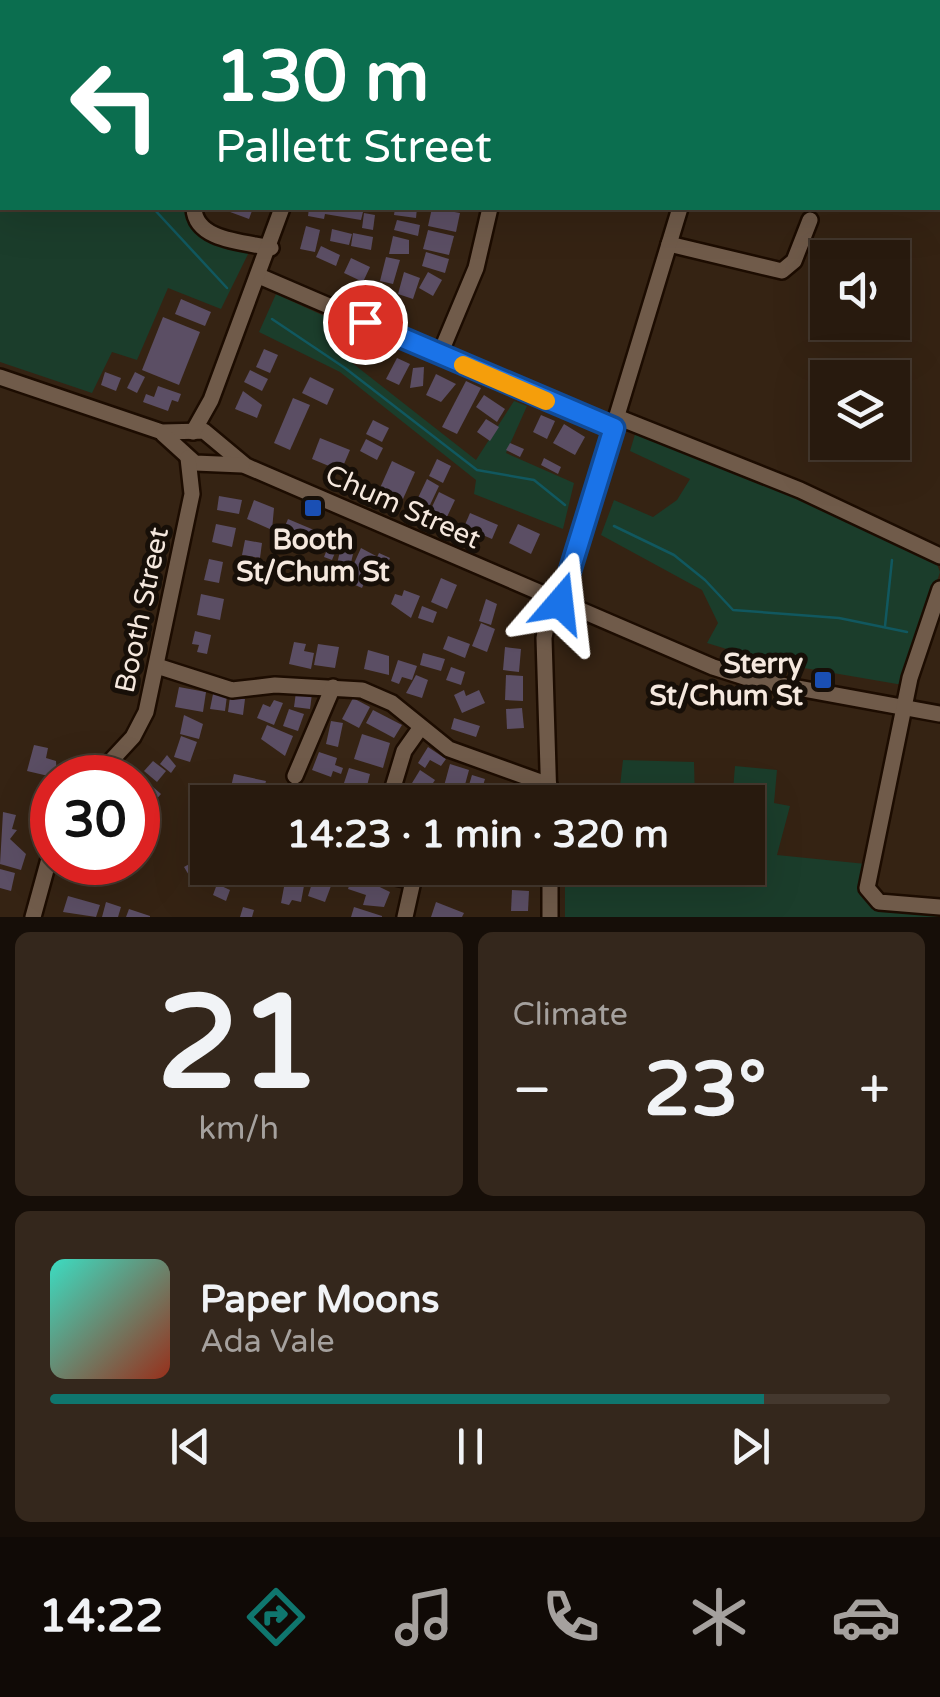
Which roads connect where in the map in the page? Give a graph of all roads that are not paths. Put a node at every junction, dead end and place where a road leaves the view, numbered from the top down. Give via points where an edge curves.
1 (194, 210) edge
2 (281, 210) edge
3 (490, 210) edge
4 (679, 210) edge
5 (810, 220) dead end
6 (670, 244) junction
7 (270, 248) junction
8 (259, 276) junction
9 (440, 354) junction
10 (0, 378) edge
11 (211, 400) junction
12 (615, 422) junction
13 (162, 432) junction
14 (192, 433) junction
15 (214, 438) junction
16 (186, 457) junction
17 (208, 463) junction
18 (246, 466) junction
19 (192, 494) junction
20 (940, 556) edge
21 (940, 589) edge
22 (556, 601) junction
23 (157, 666) junction
24 (333, 687) junction
25 (904, 707) junction
26 (940, 714) edge
27 (421, 727) junction
28 (116, 755) edge
29 (295, 777) dead end
30 (394, 785) edge
31 (549, 785) joint
32 (42, 885) edge
33 (411, 885) edge
34 (550, 885) edge
35 (940, 907) edge
36 (33, 917) edge
37 (405, 917) edge
38 (550, 917) edge

1 - 7 street via 207,232
2 - 7 street
3 - 9 street via 476,268
4 - 6 street
5 - 6 street via 794,260 782,271
6 - 12 street
7 - 8 street
8 - 9 street
8 - 11 street
9 - 12 street
10 - 13 street
11 - 14 street
11 - 15 street
12 - 20 street via 800,490
12 - 22 street
13 - 14 street
13 - 16 street
14 - 15 street
14 - 16 street via 184,443
15 - 17 street via 217,449
15 - 18 street, Chum Street
16 - 17 street
16 - 19 street, Booth Street
17 - 18 street, Chum Street
17 - 19 street, Booth Street
18 - 22 street, Chum Street
19 - 23 street, Booth Street
21 - 25 street
22 - 25 street, Chum Street via 734,674
22 - 31 street via 544,638
23 - 24 street via 232,690
23 - 28 street, Booth Street via 138,730
24 - 27 street via 383,698
24 - 29 street
25 - 26 street, Chum Street
25 - 35 street via 868,892 884,903
27 - 30 street via 404,750
27 - 31 street via 449,749
32 - 36 street
33 - 37 street
34 - 38 street

